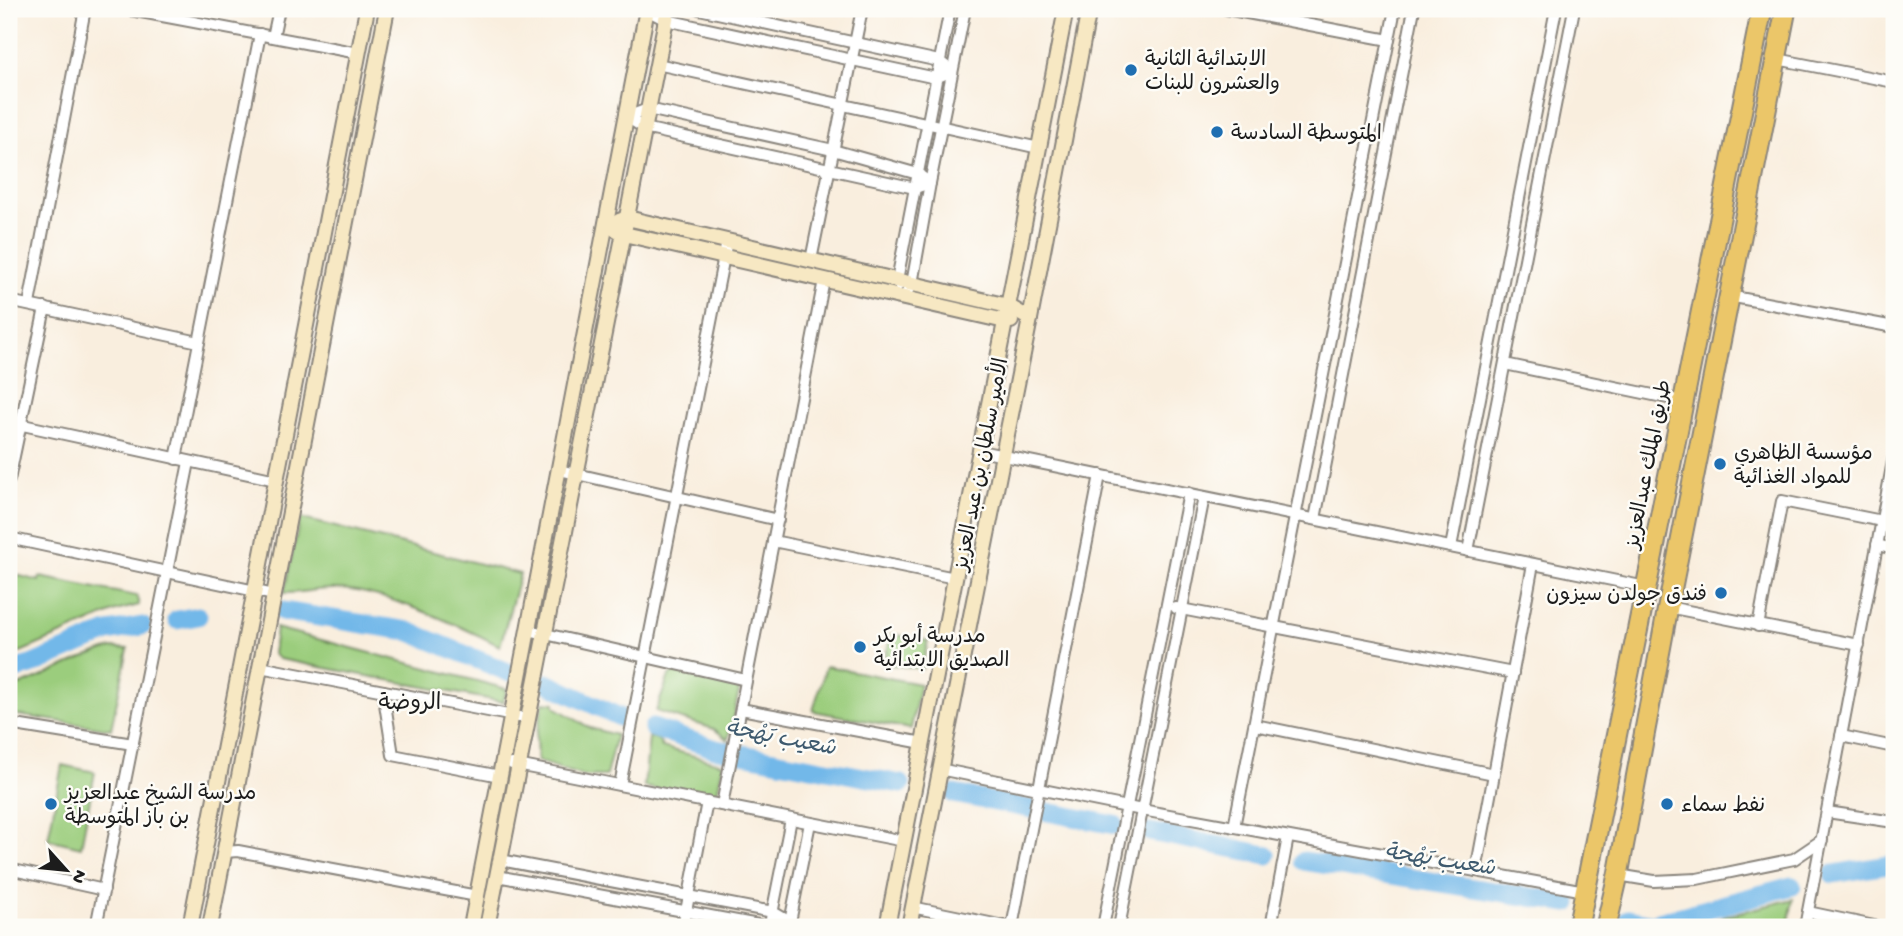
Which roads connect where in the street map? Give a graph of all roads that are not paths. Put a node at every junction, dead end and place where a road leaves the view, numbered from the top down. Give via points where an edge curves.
1 (85, 9) edge
2 (125, 9) edge
3 (279, 9) edge
4 (366, 9) edge
5 (387, 9) edge
6 (648, 9) edge
7 (699, 9) edge
8 (862, 9) edge
9 (950, 9) edge
10 (965, 9) edge
11 (1066, 9) edge
12 (1089, 9) edge
13 (1226, 9) edge
14 (1395, 9) edge
15 (1414, 9) edge
16 (1556, 9) edge
17 (1574, 9) edge
18 (1762, 9) edge
19 (1786, 9) edge
20 (667, 14) edge
21 (260, 34) junction
22 (273, 37) junction
23 (1389, 40) junction
24 (855, 43) junction
25 (358, 53) junction
26 (1777, 59) junction
27 (851, 60) junction
28 (939, 61) junction
29 (657, 64) junction
30 (952, 71) junction
31 (936, 78) junction
32 (1894, 82) edge
33 (842, 105) junction
34 (648, 109) junction
35 (627, 117) junction
36 (927, 124) junction
37 (644, 128) junction
38 (942, 128) junction
39 (1039, 148) junction
40 (833, 150) junction
41 (830, 169) junction
42 (918, 174) junction
43 (930, 183) junction
44 (915, 188) junction
45 (627, 218) junction
46 (607, 224) junction
47 (624, 233) junction
48 (727, 241) junction
49 (724, 257) junction
50 (811, 260) junction
51 (824, 279) junction
52 (897, 280) junction
53 (908, 290) junction
54 (1729, 296) junction
55 (9, 301) edge
56 (29, 304) junction
57 (1008, 306) junction
58 (45, 308) junction
59 (1030, 319) junction
60 (1005, 321) junction
61 (1894, 327) edge
62 (200, 342) junction
63 (1505, 364) junction
64 (1682, 401) junction
65 (15, 424) edge
66 (980, 451) junction
67 (1003, 455) junction
68 (1894, 456) edge
69 (176, 459) junction
70 (189, 461) junction
71 (559, 470) junction
72 (576, 474) junction
73 (1100, 475) junction
74 (9, 480) edge
75 (276, 480) junction
76 (1189, 494) junction
77 (677, 497) junction
78 (1204, 497) junction
79 (1297, 516) junction
80 (1315, 519) junction
81 (778, 520) junction
82 (1881, 525) junction
83 (1894, 531) edge
84 (9, 538) edge
85 (774, 541) junction
86 (1877, 545) junction
87 (1451, 547) junction
88 (1894, 549) edge
89 (1468, 551) junction
90 (1533, 564) junction
91 (168, 573) junction
92 (955, 578) junction
93 (1646, 587) junction
94 (254, 592) junction
95 (274, 595) junction
96 (1167, 606) junction
97 (1668, 607) junction
98 (1182, 609) junction
99 (1758, 626) junction
100 (1275, 627) junction
101 (528, 630) junction
102 (545, 635) junction
103 (1858, 645) junction
104 (645, 658) junction
105 (260, 667) junction
106 (1513, 673) junction
107 (746, 681) junction
108 (383, 691) junction
109 (741, 709) junction
110 (511, 716) junction
111 (528, 719) junction
112 (9, 724) edge
113 (1255, 725) junction
114 (1841, 736) junction
115 (923, 743) junction
116 (133, 744) junction
117 (1894, 747) edge
118 (519, 765) junction
119 (501, 769) junction
120 (939, 769) junction
121 (1494, 774) junction
122 (620, 785) junction
123 (1038, 794) junction
124 (707, 802) junction
125 (722, 805) junction
126 (1127, 807) junction
127 (1142, 810) junction
128 (1827, 812) junction
129 (791, 819) junction
130 (1894, 822) edge
131 (810, 823) junction
132 (1234, 827) junction
133 (1289, 837) junction
134 (1822, 841) junction
135 (904, 842) junction
136 (225, 852) junction
137 (500, 860) junction
138 (9, 869) edge
139 (1476, 871) junction
140 (1618, 874) junction
141 (497, 876) junction
142 (104, 890) junction
143 (1585, 891) junction
144 (477, 896) junction
145 (689, 896) junction
146 (912, 907) junction
147 (686, 912) junction
148 (773, 912) junction
149 (1808, 912) junction
150 (790, 925) edge
151 (488, 926) edge
152 (96, 927) edge
153 (190, 927) edge
154 (210, 927) edge
155 (471, 927) edge
156 (505, 927) edge
157 (682, 927) edge
158 (770, 927) edge
159 (887, 927) edge
160 (908, 927) edge
161 (1011, 927) edge
162 (1103, 927) edge
163 (1119, 927) edge
164 (1271, 927) edge
165 (1578, 927) edge
166 (1606, 927) edge
167 (1805, 927) edge
168 (1879, 927) edge

1 - 56 street
2 - 21 street
3 - 22 street
4 - 25 street
5 - 95 street
6 - 20 street
6 - 35 street
7 - 24 street
8 - 24 street
9 - 28 street
10 - 30 street
11 - 39 street, الأمير سلطان بن عبد العزيز
12 - 59 street, الأمير سلطان بن عبد العزيز
13 - 23 street
14 - 23 street
15 - 80 street
16 - 87 street
17 - 63 street
18 - 64 highway, طريق الملك عبدالعزيز
19 - 26 highway
20 - 27 street
20 - 29 street
21 - 22 street
21 - 62 street
22 - 25 street
23 - 79 street
24 - 27 street
24 - 28 street
25 - 75 street
26 - 32 street
26 - 54 highway
27 - 31 street
27 - 33 street
28 - 30 street
28 - 31 street
29 - 33 street
29 - 34 street
30 - 31 street
30 - 38 street
31 - 36 street
33 - 36 street
33 - 40 street
34 - 35 street
34 - 37 street
34 - 40 street
35 - 37 street
35 - 46 street
36 - 38 street
36 - 42 street
37 - 41 street
37 - 45 street
38 - 39 street
38 - 43 street
39 - 57 street, الأمير سلطان بن عبد العزيز
40 - 41 street
40 - 42 street
41 - 44 street
41 - 50 street
42 - 43 street
42 - 44 street
43 - 44 street
43 - 53 street
44 - 52 street
45 - 46 street
45 - 47 street
45 - 48 street
46 - 47 street
46 - 71 street
47 - 49 street
47 - 72 street
48 - 49 street
48 - 50 street
49 - 51 street
49 - 77 street
50 - 52 street
51 - 53 street
51 - 81 street
52 - 53 street
53 - 57 street
53 - 60 street
54 - 61 street
54 - 97 highway
55 - 56 street
56 - 58 street
57 - 59 street
57 - 60 street, الأمير سلطان بن عبد العزيز
58 - 62 street
58 - 65 street
59 - 60 street
59 - 67 street, الأمير سلطان بن عبد العزيز
60 - 66 street, الأمير سلطان بن عبد العزيز
62 - 69 street
63 - 64 street
63 - 89 street
64 - 93 highway, طريق الملك عبدالعزيز
65 - 69 street
65 - 74 street
66 - 67 street
66 - 92 street, الأمير سلطان بن عبد العزيز
67 - 73 street
67 - 120 street, الأمير سلطان بن عبد العزيز
68 - 82 street
69 - 70 street
70 - 75 street
70 - 91 street
71 - 72 street
71 - 101 street
72 - 77 street
72 - 102 street
73 - 76 street
73 - 123 street
75 - 94 street
76 - 78 street
76 - 96 street
77 - 81 street
77 - 104 street
78 - 79 street
78 - 98 street
79 - 80 street
79 - 100 street
80 - 87 street
81 - 85 street
82 - 83 street
82 - 86 street
82 - 99 street via 1782,501
84 - 91 street
85 - 92 street
85 - 107 street
86 - 88 street
86 - 103 street
87 - 89 street
89 - 90 street
90 - 93 street
90 - 106 street
91 - 94 street
91 - 116 street
92 - 115 street, الأمير سلطان بن عبد العزيز
93 - 143 highway, طريق الملك عبدالعزيز
94 - 95 street
94 - 153 street
95 - 105 street
96 - 98 street
96 - 126 street
97 - 99 street
97 - 140 highway
98 - 100 street
98 - 127 street
99 - 103 street
100 - 106 street
100 - 113 street
101 - 102 street
101 - 110 street
102 - 104 street
102 - 111 street
103 - 114 street
104 - 107 street
104 - 122 street
105 - 108 street
105 - 136 street
106 - 121 street
107 - 109 street
108 - 110 street
108 - 119 street via 393,755
109 - 115 street
109 - 125 street
110 - 111 street
110 - 119 street
111 - 118 street
112 - 116 street
113 - 121 street
113 - 132 street
114 - 117 street
114 - 128 street
115 - 135 street, الأمير سلطان بن عبد العزيز
116 - 142 street
118 - 119 street
118 - 122 street
118 - 137 street
119 - 144 street
120 - 123 street
120 - 146 street, الأمير سلطان بن عبد العزيز
121 - 139 street
122 - 124 street
123 - 126 street
123 - 161 street
124 - 125 street
124 - 145 street
125 - 129 street
126 - 127 street
126 - 162 street
127 - 132 street
127 - 163 street
128 - 130 street
128 - 134 street
129 - 131 street
129 - 148 street
131 - 135 street
131 - 150 street
132 - 133 street
133 - 139 street
133 - 164 street
134 - 140 street via 1794,859 1696,879 1654,881
134 - 149 street
135 - 159 street, الأمير سلطان بن عبد العزيز
136 - 144 street
136 - 154 street
137 - 141 street
137 - 145 street
138 - 142 street
139 - 143 street
140 - 166 highway
141 - 147 street
141 - 151 street
142 - 152 street
143 - 165 highway, طريق الملك عبدالعزيز
144 - 155 street
145 - 147 street
145 - 148 street
146 - 160 street, الأمير سلطان بن عبد العزيز
146 - 161 street
147 - 157 street
147 - 158 street
148 - 150 street
148 - 158 street
149 - 167 street
149 - 168 street
150 - 158 street
151 - 156 street

